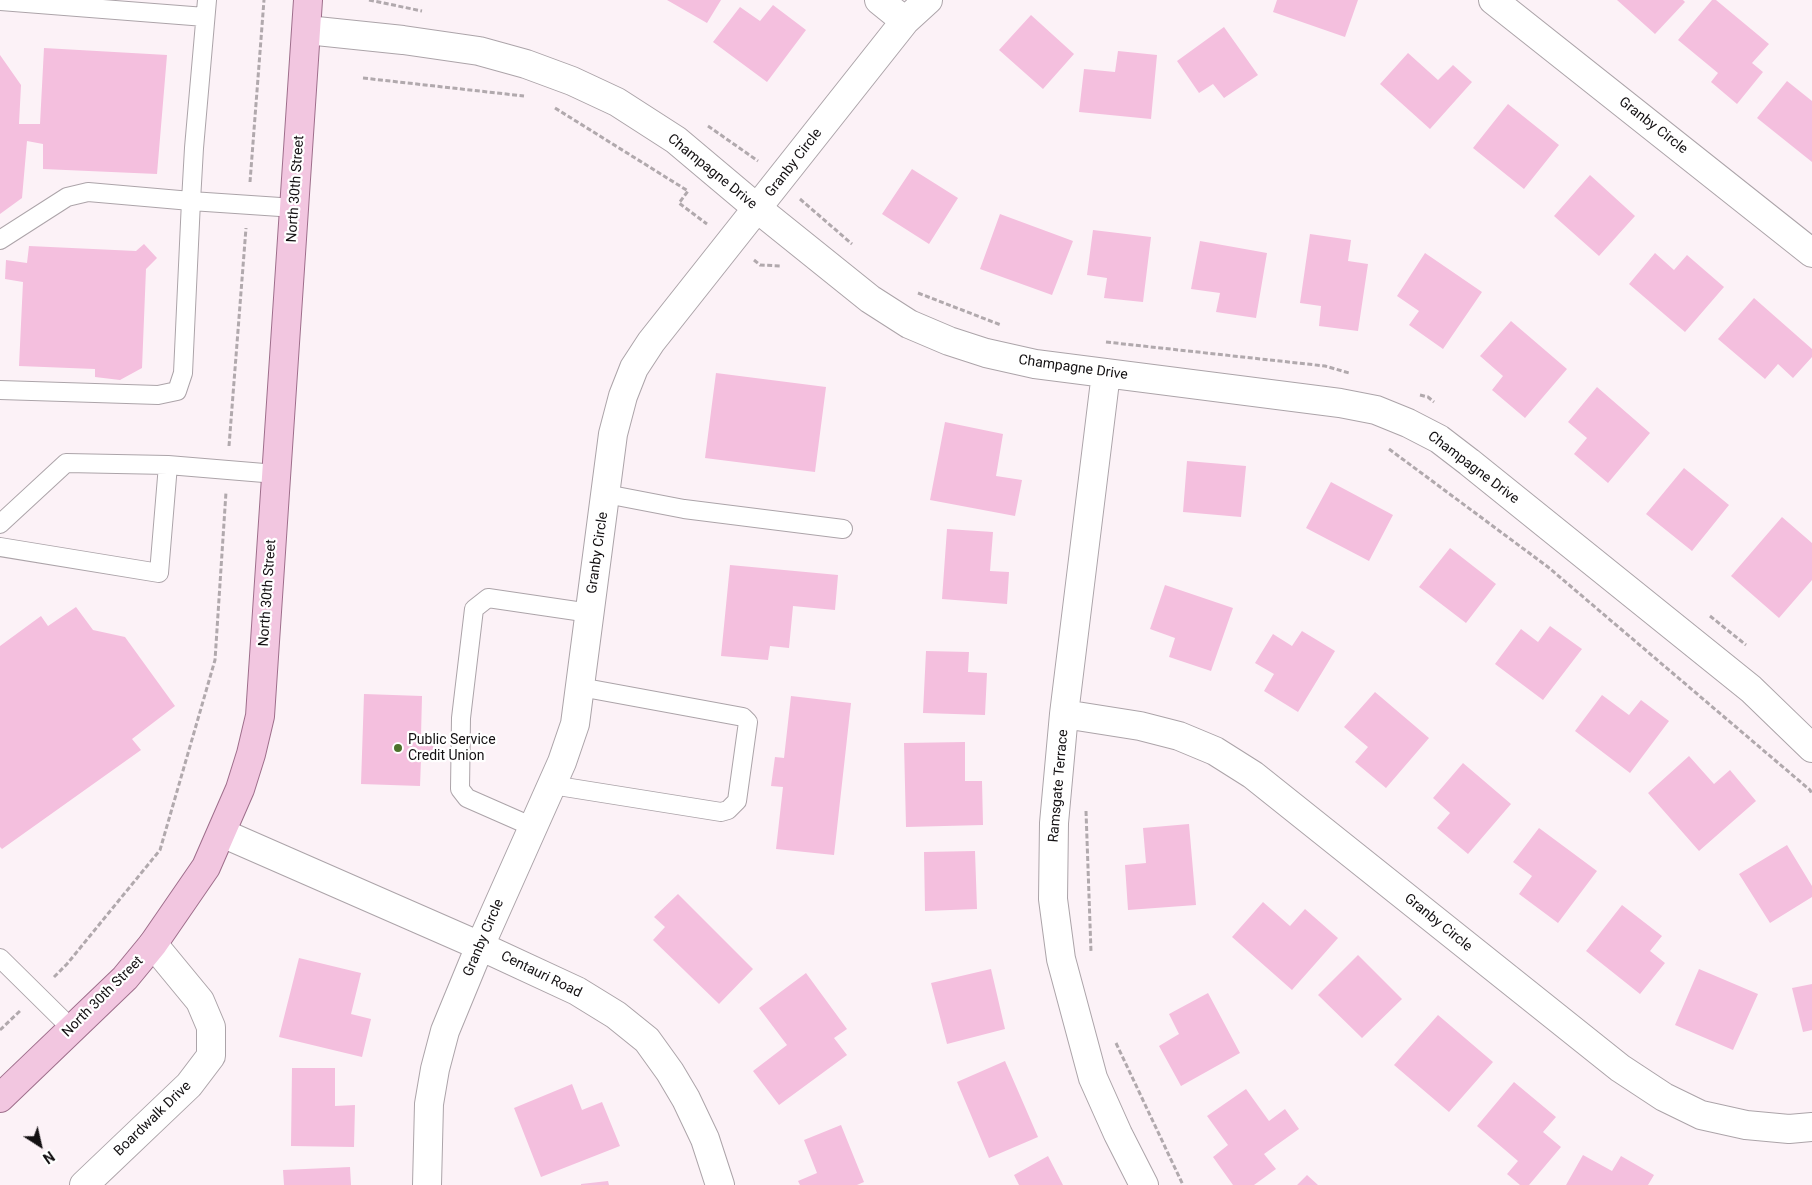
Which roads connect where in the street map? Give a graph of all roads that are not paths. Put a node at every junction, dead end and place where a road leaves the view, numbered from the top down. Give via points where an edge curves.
1 (308, 0) edge
2 (879, 0) edge
3 (928, 0) edge
4 (1493, 0) edge
5 (0, 1) edge
6 (206, 9) edge
7 (905, 21) junction
8 (307, 30) junction
9 (191, 201) junction
10 (295, 208) junction
11 (758, 210) junction
12 (0, 240) edge
13 (1812, 253) edge
14 (1106, 373) junction
15 (0, 390) edge
16 (168, 464) junction
17 (276, 474) junction
18 (606, 494) junction
19 (0, 524) edge
20 (843, 529) dead end
21 (0, 547) edge
22 (590, 613) junction
23 (580, 687) junction
24 (1064, 714) junction
25 (1812, 748) edge
26 (552, 785) junction
27 (533, 827) junction
28 (222, 833) junction
29 (154, 944) junction
30 (480, 946) junction
31 (0, 958) edge
32 (72, 1029) junction
33 (0, 1098) edge
34 (1812, 1127) edge
35 (84, 1185) edge
36 (427, 1185) edge
37 (720, 1185) edge
38 (1144, 1185) edge

1 - 8 main road, North 30th Street
2 - 7 street
3 - 7 street, Granby Circle
4 - 13 street, Granby Circle
5 - 6 lane
6 - 9 lane
7 - 11 street, Granby Circle
8 - 10 main road, North 30th Street
8 - 11 street, Champagne Drive via 479,51 572,81 618,102 676,140
9 - 10 lane
9 - 12 lane via 88,192 67,197
9 - 15 lane via 184,373 177,391 158,395
10 - 17 main road, North 30th Street
11 - 14 street, Champagne Drive via 870,300 909,324 986,353 1035,364
11 - 18 street, Granby Circle via 651,342 634,368 613,434
14 - 24 street, Ramsgate Terrace
14 - 25 street, Champagne Drive via 1340,402 1376,410 1439,439 1751,689
16 - 17 lane
16 - 19 lane via 66,463
16 - 21 lane via 159,574
17 - 28 main road, North 30th Street via 260,716 240,789
18 - 20 lane via 684,510
18 - 22 street, Granby Circle
22 - 23 street, Granby Circle
22 - 27 lane via 488,598 474,609 461,718 460,789 467,798
23 - 26 street, Granby Circle via 575,724
23 - 26 lane via 743,717 748,722 737,801 721,812
24 - 34 street, Granby Circle via 1140,726 1179,736 1216,751 1253,775 1620,1068 1664,1097 1701,1115 1746,1125 1789,1129
24 - 38 street, Ramsgate Terrace via 1054,823 1052,899 1061,959 1093,1078
26 - 27 street, Granby Circle
27 - 30 street, Granby Circle
28 - 29 main road, North 30th Street via 206,867
28 - 30 street, Centauri Road
29 - 32 main road, North 30th Street via 125,978
29 - 35 street, Boardwalk Drive via 200,1001 211,1027 210,1056 189,1085
30 - 36 street, Granby Circle via 445,1031 435,1069 429,1104
30 - 37 street, Centauri Road via 577,991 616,1015 647,1040 686,1099 705,1139
31 - 32 lane
32 - 33 main road, North 30th Street

